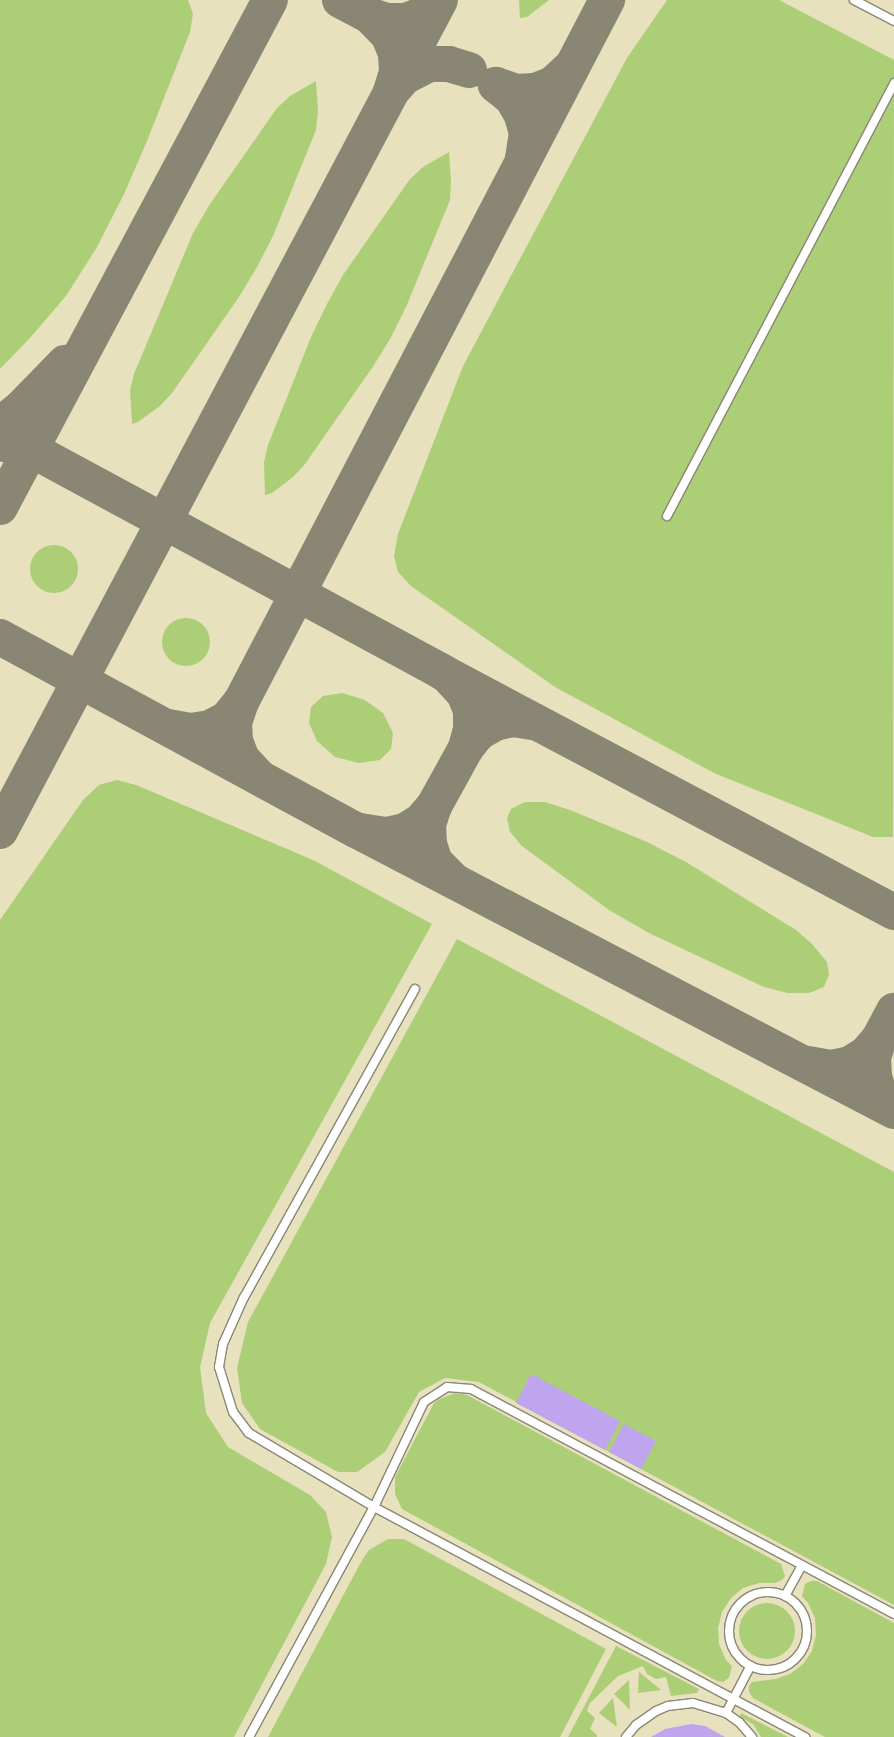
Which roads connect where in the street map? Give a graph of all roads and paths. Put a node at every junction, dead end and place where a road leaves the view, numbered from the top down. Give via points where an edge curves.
1 (854, 0) edge
2 (894, 21) edge
3 (894, 83) edge
4 (667, 516) dead end
5 (415, 988) dead end
6 (374, 1507) junction
7 (802, 1565) junction
8 (785, 1596) junction
9 (894, 1614) edge
10 (750, 1666) junction
11 (733, 1699) junction
12 (726, 1713) junction
13 (249, 1737) edge
14 (626, 1737) edge
15 (752, 1737) edge
16 (805, 1737) edge

1 - 2 lane
3 - 4 lane
5 - 6 lane via 244,1297 222,1344 219,1367 233,1412 250,1433
6 - 7 lane via 424,1402 447,1387 471,1389
6 - 11 lane
6 - 13 lane
7 - 8 lane
7 - 9 lane
8 - 10 lane via 760,1593 744,1600 733,1614 730,1639 737,1654
8 - 10 lane via 803,1614 807,1631 802,1648 784,1666 767,1669
10 - 11 lane
11 - 12 lane
11 - 16 lane
12 - 14 lane via 693,1704 668,1706 645,1717
12 - 15 lane

